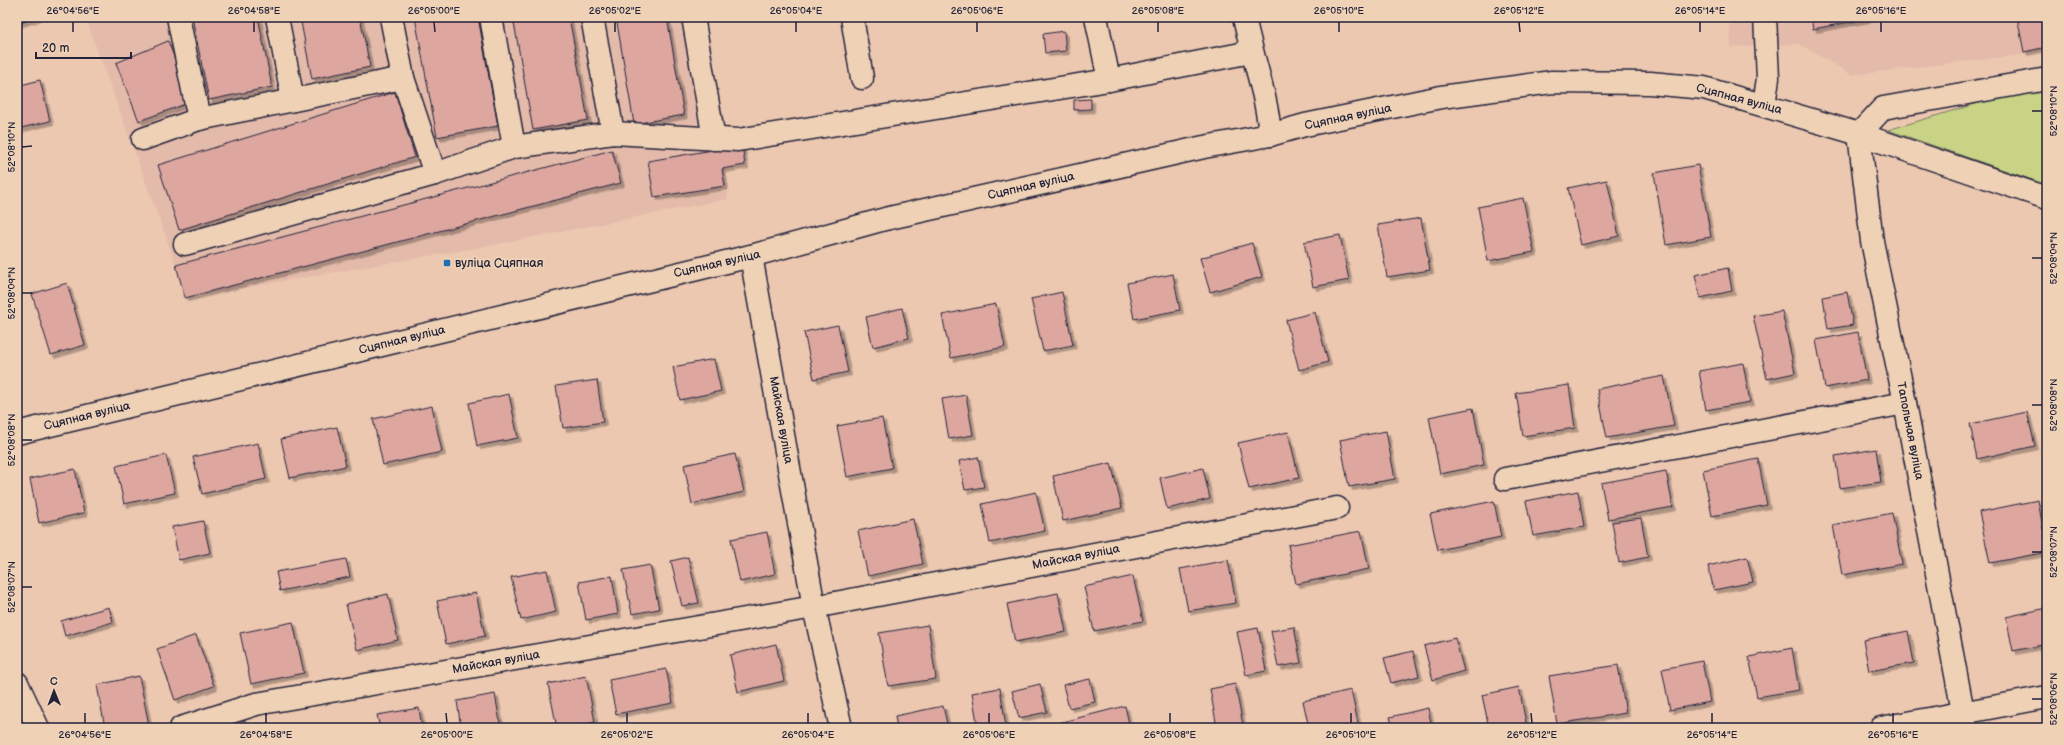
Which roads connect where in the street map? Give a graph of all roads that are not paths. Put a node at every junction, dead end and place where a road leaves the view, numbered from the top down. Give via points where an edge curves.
1 (178, 17) edge
2 (277, 17) edge
3 (392, 17) edge
4 (491, 17) edge
5 (592, 17) edge
6 (693, 17) edge
7 (852, 17) edge
8 (1096, 17) edge
9 (1244, 17) edge
10 (1765, 17) edge
11 (1251, 52) junction
12 (403, 78) junction
13 (862, 78) dead end
14 (2047, 79) edge
15 (1109, 80) junction
16 (293, 100) junction
17 (1764, 105) junction
18 (199, 119) junction
19 (613, 133) junction
20 (1859, 134) junction
21 (1270, 135) junction
22 (143, 139) dead end
23 (714, 139) junction
24 (514, 147) junction
25 (435, 174) junction
26 (2047, 198) edge
27 (184, 244) dead end
28 (751, 256) junction
29 (1905, 403) junction
30 (17, 433) edge
31 (1505, 479) dead end
32 (1337, 508) dead end
33 (814, 607) junction
34 (17, 683) edge
35 (2047, 697) edge
36 (1965, 721) edge
37 (38, 728) edge
38 (181, 728) edge
39 (842, 728) edge
40 (1881, 728) edge

1 - 18 street
2 - 16 street
3 - 12 street
4 - 24 street
5 - 19 street
6 - 23 street
7 - 13 street
8 - 15 street
9 - 11 street
10 - 17 street via 1768,78
11 - 15 street
11 - 21 street via 1268,114
12 - 16 street
12 - 25 street
14 - 20 street via 1883,108
15 - 23 street via 738,140
16 - 18 street
17 - 20 street, Сцяпная вуліца
17 - 21 street, Сцяпная вуліца via 1704,88 1650,83 1552,82 1441,97 1305,125
18 - 22 street
19 - 23 street
19 - 24 street
20 - 26 street, Сцяпная вуліца
20 - 29 street, Тапольная вуліца via 1872,241
21 - 28 street, Сцяпная вуліца via 1204,147 885,219
24 - 25 street
25 - 27 street
28 - 30 street, Сцяпная вуліца
28 - 33 street, Майская вуліца
29 - 31 street
29 - 36 street, Тапольная вуліца
32 - 33 street, Майская вуліца
33 - 38 street, Майская вуліца via 256,704
33 - 39 street, Майская вуліца
34 - 37 street
35 - 36 street
36 - 40 street

